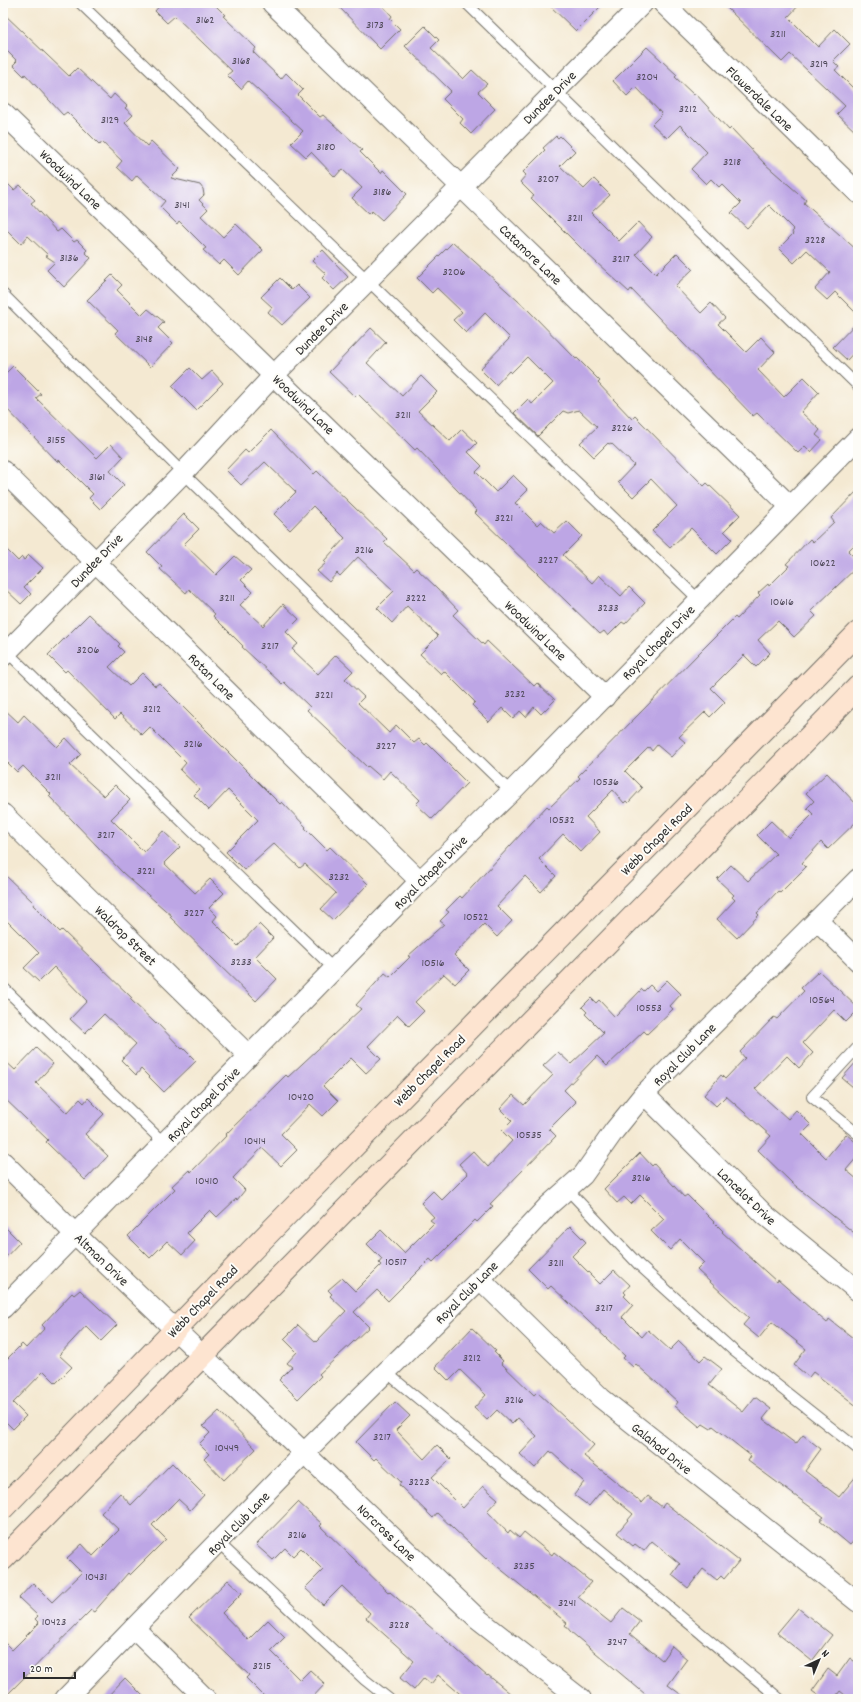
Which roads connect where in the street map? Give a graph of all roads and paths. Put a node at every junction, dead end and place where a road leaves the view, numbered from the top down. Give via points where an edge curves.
1 (80, 3) edge
2 (272, 3) edge
3 (466, 3) edge
4 (643, 3) edge
5 (663, 3) edge
6 (555, 90) junction
7 (3, 113) edge
8 (461, 186) junction
9 (858, 193) edge
10 (367, 281) junction
11 (3, 294) edge
12 (274, 375) junction
13 (858, 386) edge
14 (858, 438) edge
15 (3, 472) edge
16 (182, 472) junction
17 (790, 506) junction
18 (95, 560) junction
19 (698, 600) junction
20 (858, 634) edge
21 (4, 652) edge
22 (858, 687) edge
23 (605, 696) junction
24 (511, 792) junction
25 (3, 814) edge
26 (858, 879) edge
27 (420, 881) junction
28 (817, 920) junction
29 (858, 961) edge
30 (335, 970) junction
31 (3, 987) edge
32 (858, 1047) edge
33 (249, 1056) junction
34 (644, 1094) junction
35 (858, 1134) edge
36 (164, 1144) junction
37 (3, 1162) edge
38 (568, 1189) junction
39 (75, 1234) junction
40 (480, 1279) junction
41 (858, 1291) edge
42 (3, 1308) edge
43 (175, 1329) junction
44 (202, 1354) junction
45 (386, 1372) junction
46 (858, 1449) edge
47 (304, 1453) junction
48 (3, 1508) edge
49 (219, 1543) junction
50 (3, 1559) edge
51 (858, 1602) edge
52 (134, 1628) junction
53 (66, 1699) edge
54 (206, 1699) edge
55 (389, 1699) edge
56 (581, 1699) edge
57 (780, 1699) edge

1 - 10 lane
2 - 8 street, Catamore Lane
3 - 6 lane
4 - 6 street, Dundee Drive
5 - 9 street, Flowerdale Lane
6 - 8 street, Dundee Drive
6 - 13 lane
7 - 12 street, Woodwind Lane
8 - 10 street, Dundee Drive
8 - 17 street, Catamore Lane
10 - 12 street, Dundee Drive
10 - 19 lane
11 - 16 lane
12 - 16 street, Dundee Drive
12 - 23 street, Woodwind Lane
14 - 17 street, Royal Chapel Drive
15 - 18 street, Rotan Lane
16 - 18 street, Dundee Drive
16 - 24 lane
17 - 19 street, Royal Chapel Drive
18 - 21 street, Dundee Drive
18 - 27 street, Rotan Lane
19 - 23 street, Royal Chapel Drive
20 - 43 main road, Webb Chapel Road
21 - 30 lane
22 - 44 main road
23 - 24 street, Royal Chapel Drive
24 - 27 street, Royal Chapel Drive
25 - 33 street, Waldrop Street
26 - 28 street, Royal Club Lane
27 - 30 street, Royal Chapel Drive
28 - 29 street
28 - 34 street, Royal Club Lane
30 - 33 street, Royal Chapel Drive
31 - 36 lane
32 - 35 lane via 812,1097
33 - 36 street, Royal Chapel Drive
34 - 38 street, Royal Club Lane via 614,1131 584,1175
34 - 41 street, Lancelot Drive via 764,1216
36 - 39 street, Royal Chapel Drive
37 - 39 street, Altman Drive
38 - 40 street, Royal Club Lane via 548,1206
38 - 46 lane via 639,1265 734,1351
39 - 42 street, Royal Chapel Drive
39 - 43 street, Altman Drive
40 - 45 street, Royal Club Lane
40 - 51 street, Galahad Drive via 601,1398
43 - 44 street, Altman Drive
43 - 48 main road, Webb Chapel Road
44 - 47 street, Norcross Lane
44 - 50 main road
45 - 47 street, Royal Club Lane
45 - 57 lane
47 - 49 street, Royal Club Lane
47 - 56 street, Norcross Lane via 477,1618
49 - 52 street, Royal Club Lane
49 - 55 lane via 365,1680
52 - 53 street, Royal Club Lane
52 - 54 street

